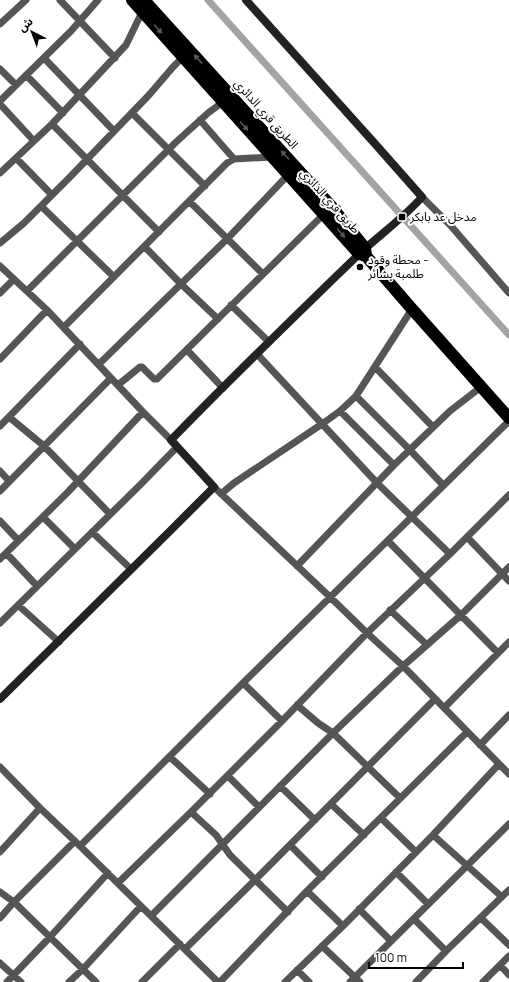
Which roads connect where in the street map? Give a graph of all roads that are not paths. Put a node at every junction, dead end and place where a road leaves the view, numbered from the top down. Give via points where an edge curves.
1 (60, 0) edge
2 (98, 0) edge
3 (132, 0) edge
4 (246, 0) edge
5 (21, 2) edge
6 (143, 6) edge
7 (80, 21) junction
8 (0, 24) edge
9 (183, 57) junction
10 (44, 58) junction
11 (115, 58) junction
12 (0, 69) edge
13 (26, 75) junction
14 (16, 85) junction
15 (80, 95) junction
16 (0, 101) edge
17 (223, 102) junction
18 (0, 104) edge
19 (63, 113) junction
20 (132, 113) junction
21 (200, 120) junction
22 (52, 124) junction
23 (114, 131) junction
24 (34, 141) junction
25 (168, 150) junction
26 (272, 157) junction
27 (16, 158) junction
28 (87, 159) junction
29 (234, 159) junction
30 (0, 173) edge
31 (288, 175) junction
32 (205, 186) junction
33 (52, 195) junction
34 (123, 195) junction
35 (422, 197) junction
36 (190, 202) junction
37 (41, 206) junction
38 (324, 214) junction
39 (159, 232) junction
40 (228, 238) junction
41 (77, 241) junction
42 (0, 243) edge
43 (145, 247) junction
44 (363, 253) junction
45 (0, 266) edge
46 (263, 274) junction
47 (114, 277) junction
48 (14, 279) junction
49 (181, 284) junction
50 (27, 291) junction
51 (0, 293) edge
52 (509, 293) edge
53 (231, 305) junction
54 (48, 310) junction
55 (412, 310) junction
56 (218, 319) junction
57 (64, 327) junction
58 (268, 342) junction
59 (80, 344) junction
60 (187, 350) junction
61 (257, 354) junction
62 (0, 359) edge
63 (99, 364) junction
64 (375, 367) junction
65 (111, 378) junction
66 (118, 385) junction
67 (481, 387) junction
68 (224, 388) junction
69 (356, 396) junction
70 (340, 411) junction
71 (143, 412) junction
72 (9, 417) junction
73 (509, 418) edge
74 (509, 421) edge
75 (322, 424) junction
76 (0, 426) edge
77 (433, 427) junction
78 (171, 440) junction
79 (44, 446) junction
80 (177, 447) junction
81 (410, 450) junction
82 (394, 465) junction
83 (0, 471) edge
84 (78, 480) junction
85 (9, 481) junction
86 (377, 483) junction
87 (443, 485) junction
88 (214, 487) junction
89 (0, 490) edge
90 (221, 494) junction
91 (509, 495) edge
92 (110, 514) junction
93 (43, 516) junction
94 (412, 516) junction
95 (0, 521) edge
96 (92, 532) junction
97 (467, 537) junction
98 (18, 540) junction
99 (388, 541) junction
100 (75, 549) junction
101 (6, 553) junction
102 (450, 554) junction
103 (0, 559) edge
104 (296, 566) junction
105 (509, 567) edge
106 (131, 570) junction
107 (502, 574) junction
108 (424, 578) junction
109 (509, 581) edge
110 (37, 586) junction
111 (330, 597) junction
112 (18, 605) junction
113 (390, 610) junction
114 (461, 615) junction
115 (0, 623) edge
116 (367, 634) junction
117 (58, 642) junction
118 (509, 642) edge
119 (427, 645) junction
120 (498, 653) junction
121 (403, 666) junction
122 (243, 682) junction
123 (0, 699) edge
124 (435, 699) junction
125 (297, 705) junction
126 (444, 708) junction
127 (509, 716) edge
128 (282, 721) junction
129 (467, 732) junction
130 (333, 733) junction
131 (480, 745) junction
132 (170, 757) junction
133 (499, 764) junction
134 (368, 766) junction
135 (0, 767) edge
136 (509, 774) edge
137 (228, 776) junction
138 (280, 786) junction
139 (210, 794) junction
140 (400, 798) junction
141 (331, 804) junction
142 (260, 807) junction
143 (40, 808) junction
144 (191, 812) junction
145 (381, 818) junction
146 (315, 820) junction
147 (509, 824) edge
148 (364, 835) junction
149 (433, 835) junction
150 (78, 843) junction
151 (222, 845) junction
152 (290, 845) junction
153 (0, 852) edge
154 (416, 852) junction
155 (467, 866) junction
156 (396, 872) junction
157 (108, 874) junction
158 (322, 877) junction
159 (255, 880) junction
160 (118, 883) junction
161 (509, 890) edge
162 (308, 891) junction
163 (0, 892) edge
164 (502, 897) junction
165 (14, 902) junction
166 (428, 904) junction
167 (141, 906) junction
168 (359, 909) junction
169 (288, 912) junction
170 (151, 916) junction
171 (0, 918) edge
172 (481, 918) junction
173 (414, 919) junction
174 (343, 926) junction
175 (50, 937) junction
176 (391, 941) junction
177 (509, 945) edge
178 (182, 946) junction
179 (322, 946) junction
180 (446, 951) junction
181 (509, 956) edge
182 (0, 964) edge
183 (500, 965) junction
184 (83, 969) junction
185 (297, 970) junction
186 (509, 974) edge
187 (13, 976) junction
188 (355, 980) edge
189 (216, 981) edge
190 (7, 982) edge
191 (21, 982) edge
192 (69, 982) edge
193 (96, 982) edge
194 (142, 982) edge
195 (285, 982) edge
196 (309, 982) edge
197 (416, 982) edge
198 (483, 982) edge

1 - 7 street
2 - 7 street
3 - 6 highway, طريق قري الدائري
4 - 35 main road
5 - 8 street
6 -> 9 highway, طريق قري الدائري
6 - 11 street via 128,42
44 -> 6 highway, الطريق قري الدائري via 332,207
7 - 10 street
7 - 11 street
9 - 17 highway, طريق قري الدائري
9 - 20 street
10 - 13 street
10 - 15 street
11 - 15 street
12 - 14 street
13 - 14 street
13 - 19 street
14 - 16 street
15 - 19 street
15 - 23 street
17 - 21 street
17 -> 26 highway, طريق قري الدائري
18 - 24 street
19 - 22 street
20 - 23 street
20 - 25 street
21 - 25 street
21 - 29 street
22 - 24 street
22 - 28 street
23 - 28 street
24 - 27 street
25 - 32 street
25 - 34 street
26 - 29 street
26 - 31 highway, طريق قري الدائري
27 - 30 street
27 - 33 street
28 - 33 street
28 - 34 street
29 - 32 street
31 - 38 highway, طريق قري الدائري
31 - 40 street
32 - 36 street
33 - 37 street
34 - 39 street
34 - 41 street
35 - 44 main road
35 - 52 street via 451,226
36 - 39 street
36 - 40 street
37 - 41 street
37 - 42 street
38 -> 44 highway, طريق قري الدائري
38 - 46 street
39 - 43 street
40 - 46 street
40 - 49 street
41 - 47 street
41 - 50 street
43 - 47 street
43 - 49 street
44 - 55 highway, طريق قري الدائري
44 - 58 main road
45 - 48 street
46 - 53 street
47 - 57 street
48 - 50 street
48 - 51 street
49 - 56 street
49 - 63 street
50 - 54 street
53 - 56 street
53 - 58 street
54 - 57 street
54 - 62 street
55 - 64 street
55 - 67 highway, طريق قري الدائري
56 - 60 street
57 - 59 street
58 - 61 main road
59 - 63 street
59 - 72 street
60 - 66 street via 157,379 140,367
60 - 68 street
61 - 68 main road
61 - 75 street
63 - 65 street
64 - 69 street
64 - 77 street
65 - 66 street
65 - 79 street
66 - 71 street
67 - 73 highway, طريق قري الدائري
67 - 77 street
68 - 78 main road
69 - 70 street
69 - 81 street
70 - 75 street
70 - 82 street
71 - 78 street
71 - 84 street
72 - 76 street
72 - 79 street
74 - 87 street
75 - 86 street
75 - 90 street
77 - 81 street
78 - 80 main road
79 - 84 street
79 - 85 street
80 - 88 main road
80 - 92 street
81 - 82 street
81 - 87 street
82 - 86 street
83 - 85 street
84 - 92 street
84 - 93 street
85 - 89 street
86 - 94 street
86 - 104 street
87 - 94 street
88 - 90 street
88 - 106 main road
90 - 104 street
91 - 97 street
92 - 96 street
93 - 98 street
93 - 100 street
94 - 99 street
94 - 102 street
95 - 98 street
96 - 100 street
96 - 106 street
97 - 102 street
97 - 107 street
98 - 101 street
99 - 108 street
99 - 111 street
100 - 110 street
101 - 103 street
101 - 110 street
102 - 108 street
104 - 111 street
105 - 107 street
106 - 117 main road
107 - 109 street
107 - 114 street
108 - 113 street
108 - 114 street
110 - 112 street
111 - 116 street
111 - 122 street
112 - 115 street
112 - 117 street
113 - 116 street
113 - 119 street
114 - 119 street
114 - 120 street
116 - 121 street
116 - 125 street
117 - 123 main road
118 - 120 street
119 - 121 street
120 - 126 street
121 - 124 street
121 - 130 street
122 - 128 street
122 - 132 street
124 - 126 street
124 - 134 street
125 - 128 street
125 - 130 street
126 - 129 street
127 - 131 street
128 - 137 street
129 - 131 street
129 - 140 street
130 - 134 street
130 - 138 street
131 - 133 street
132 - 139 street
132 - 150 street
133 - 136 street
133 - 149 street
134 - 140 street
134 - 141 street
135 - 143 street
137 - 139 street
137 - 142 street
138 - 142 street
138 - 146 street
139 - 144 street
140 - 145 street
141 - 146 street
141 - 148 street
142 - 151 street
143 - 150 street
143 - 153 street
144 - 151 street via 216,835
144 - 160 street
145 - 148 street
145 - 154 street
146 - 152 street
147 - 155 street
148 - 158 street
149 - 154 street
149 - 155 street
150 - 157 street
150 - 165 street
151 - 159 street
151 - 170 street
152 - 158 street
152 - 159 street
154 - 156 street
155 - 164 street
155 - 166 street
156 - 166 street
156 - 168 street
157 - 160 street
157 - 175 street
158 - 162 street
159 - 169 street
159 - 178 street
160 - 167 street
161 - 164 street
162 - 169 street
162 - 174 street
163 - 165 street
164 - 172 street
165 - 171 street
165 - 175 street
166 - 173 street
167 - 170 street
167 - 184 street
168 - 174 street
168 - 176 street
169 - 189 street
170 - 178 street
172 - 177 street
172 - 180 street
173 - 176 street
173 - 180 street
174 - 179 street
175 - 184 street
175 - 187 street
176 - 188 street
178 - 189 street
178 - 194 street
179 - 185 street
179 - 188 street
180 - 197 street
181 - 183 street
182 - 187 street
183 - 186 street
183 - 198 street
184 - 192 street
184 - 193 street
185 - 195 street
185 - 196 street
187 - 190 street
187 - 191 street

